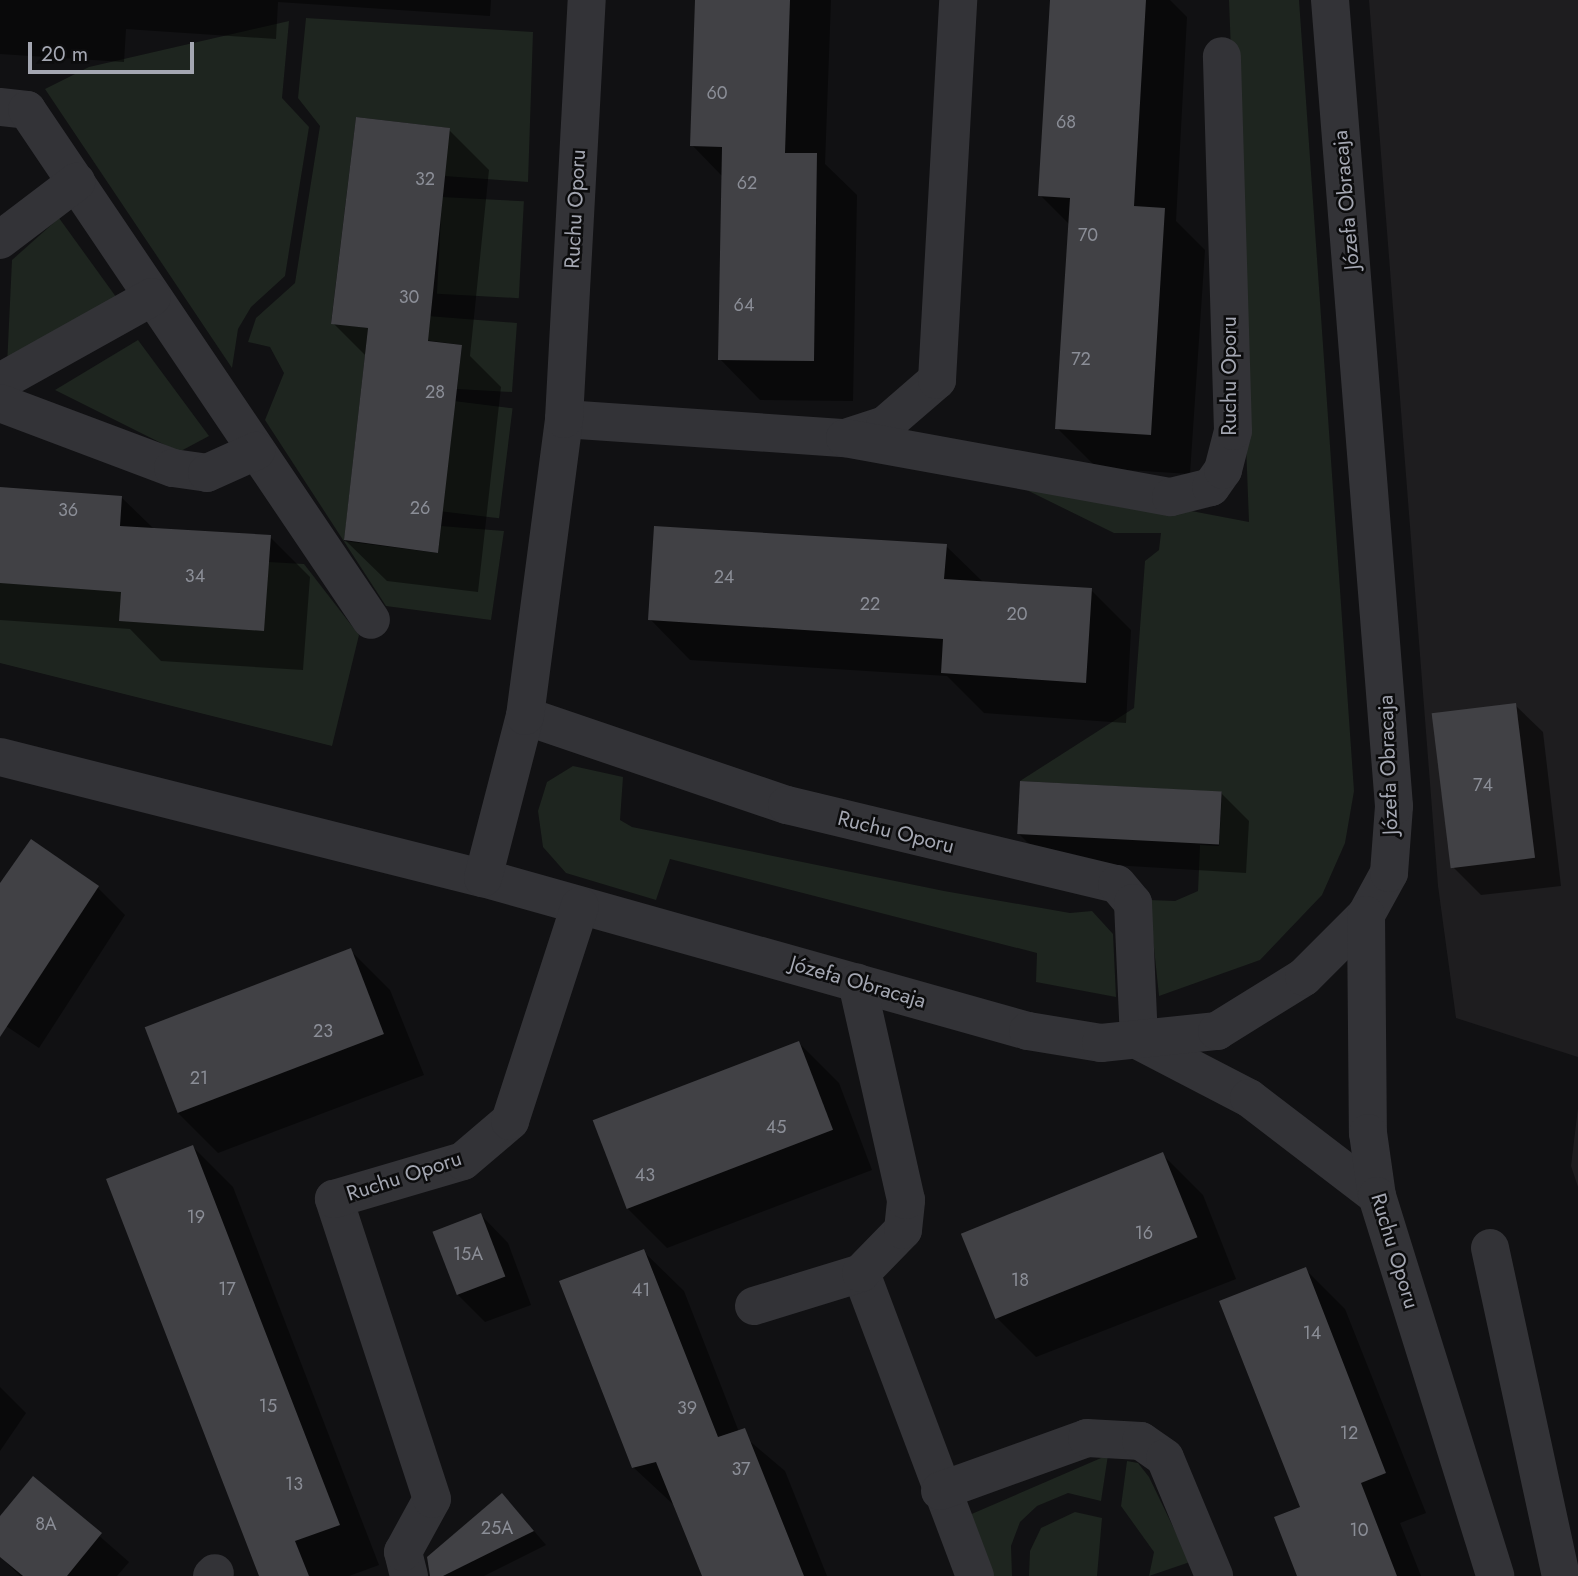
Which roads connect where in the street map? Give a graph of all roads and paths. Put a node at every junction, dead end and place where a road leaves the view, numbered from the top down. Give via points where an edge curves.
1 (587, 0) edge
2 (958, 0) edge
3 (1330, 0) edge
4 (1222, 56) dead end
5 (0, 107) edge
6 (76, 182) junction
7 (0, 240) edge
8 (152, 297) junction
9 (0, 382) edge
10 (0, 403) edge
11 (564, 419) junction
12 (845, 438) junction
13 (256, 451) junction
14 (371, 620) dead end
15 (525, 716) junction
16 (0, 757) edge
17 (483, 878) junction
18 (580, 906) junction
19 (1366, 915) junction
20 (857, 982) junction
21 (1139, 1041) junction
22 (1377, 1196) junction
23 (1490, 1248) dead end
24 (861, 1273) junction
25 (754, 1306) dead end
26 (940, 1491) junction
27 (409, 1576) edge
28 (975, 1576) edge
29 (1214, 1576) edge
30 (1495, 1576) edge
31 (1561, 1576) edge

1 - 11 street, Ruchu Oporu
2 - 12 street, Ruchu Oporu via 937,380 885,425
3 - 19 street, Józefa Obracaja via 1394,806 1389,873
4 - 12 street, Ruchu Oporu via 1233,431 1223,470 1211,487 1171,496
5 - 6 street via 27,110
6 - 7 street
6 - 8 street
8 - 9 street
8 - 13 street
10 - 13 street via 173,468 207,473
11 - 12 street, Ruchu Oporu
11 - 15 street, Ruchu Oporu
13 - 14 street
15 - 17 street, Ruchu Oporu
15 - 21 street, Ruchu Oporu via 787,805 1117,884 1133,903
16 - 17 street
17 - 18 street, Józefa Obracaja
18 - 20 street, Józefa Obracaja
18 - 27 street, Ruchu Oporu via 510,1121 463,1161 334,1199 432,1499 403,1552
19 - 21 street, Józefa Obracaja via 1304,977 1217,1031
19 - 22 street, Ruchu Oporu via 1368,1133
20 - 21 street, Józefa Obracaja via 1028,1031 1101,1043
20 - 24 street via 906,1200 903,1230
21 - 22 street via 1249,1098
22 - 30 street, Ruchu Oporu
23 - 31 street
24 - 25 street
24 - 26 street
26 - 28 street
26 - 29 street via 1087,1438 1141,1441 1164,1458

